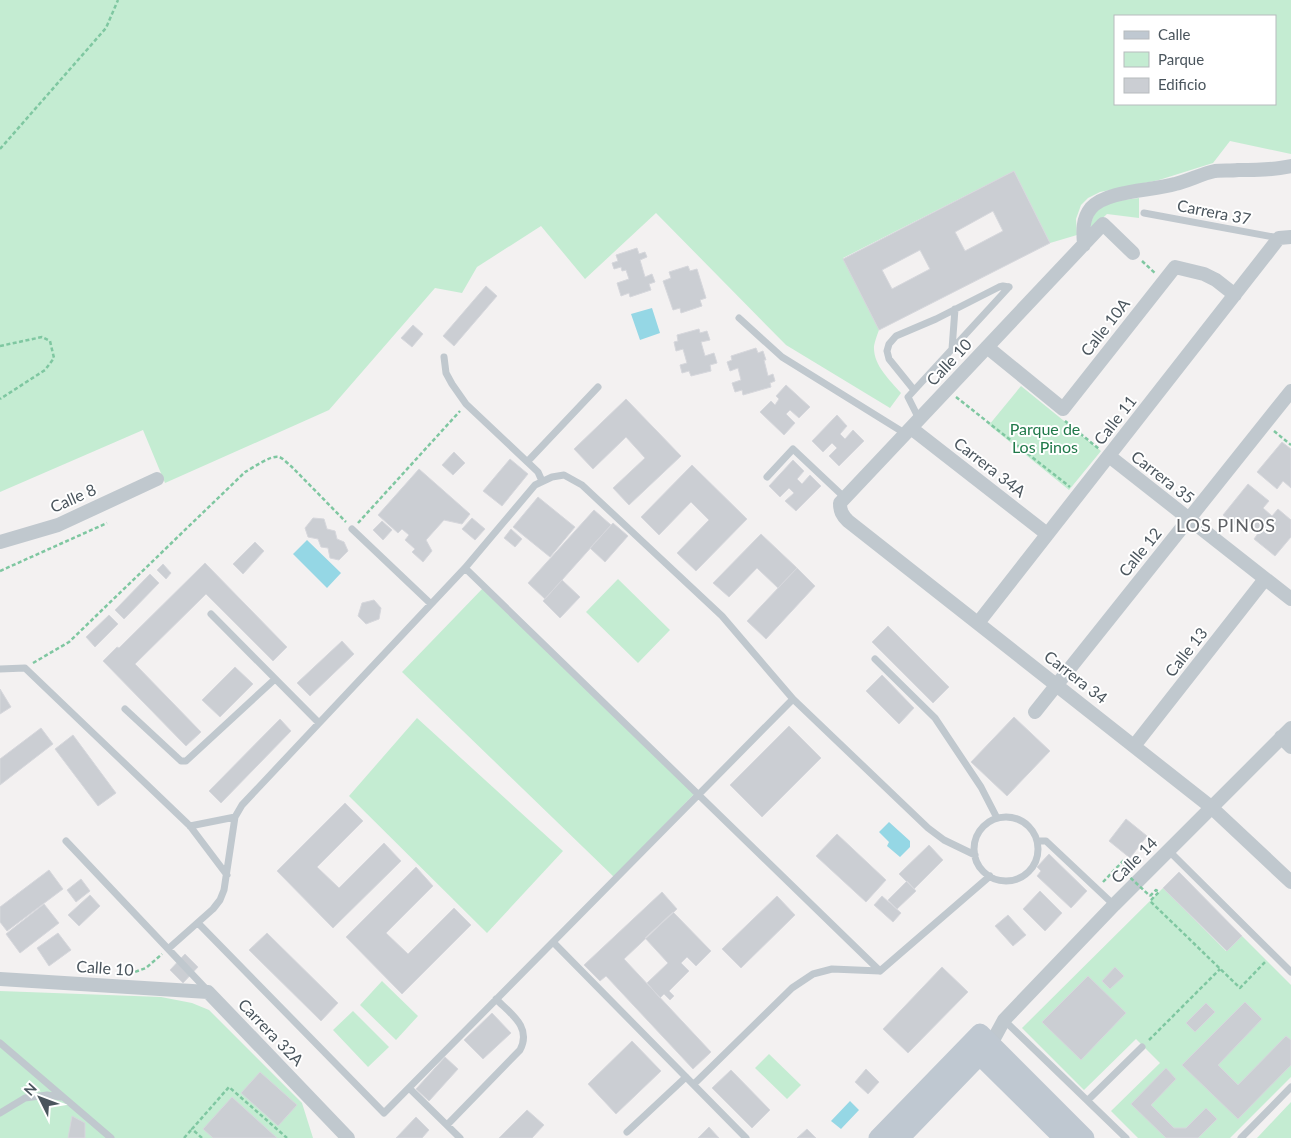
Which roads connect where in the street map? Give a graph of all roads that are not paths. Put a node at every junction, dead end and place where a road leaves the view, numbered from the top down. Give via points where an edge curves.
1 (1291, 166) edge
2 (1144, 213) dead end
3 (1285, 238) edge
4 (1084, 245) junction
5 (1133, 253) road end
6 (1235, 295) junction
7 (955, 309) junction
8 (739, 318) dead end
9 (987, 347) junction
10 (952, 350) junction
11 (444, 357) dead end
12 (598, 387) dead end
13 (914, 390) junction
14 (1291, 391) edge
15 (912, 427) junction
16 (1108, 456) junction
17 (528, 461) junction
18 (767, 477) dead end
19 (157, 479) dead end
20 (542, 481) junction
21 (843, 500) junction
22 (1189, 519) junction
23 (352, 530) road end
24 (1047, 534) junction
25 (0, 542) edge
26 (465, 568) junction
27 (1265, 579) junction
28 (1291, 599) edge
29 (431, 604) junction
30 (211, 614) dead end
31 (978, 623) junction
32 (875, 659) dead end
33 (0, 669) edge
34 (275, 679) junction
35 (1056, 684) junction
36 (794, 698) junction
37 (124, 708) dead end
38 (1035, 712) dead end
39 (319, 723) junction
40 (1288, 738) edge
41 (1134, 746) junction
42 (699, 794) junction
43 (1211, 807) junction
44 (236, 817) junction
45 (997, 818) junction
46 (190, 826) junction
47 (66, 841) dead end
48 (1037, 841) junction
49 (1168, 850) junction
50 (975, 855) junction
51 (227, 875) junction
52 (990, 876) junction
53 (1291, 882) edge
54 (1114, 905) junction
55 (198, 923) junction
56 (553, 942) junction
57 (168, 949) junction
58 (880, 971) junction
59 (1291, 972) edge
60 (0, 979) edge
61 (208, 992) junction
62 (496, 999) junction
63 (1004, 1020) junction
64 (0, 1043) edge
65 (980, 1044) junction
66 (1142, 1047) road end
67 (686, 1077) junction
68 (694, 1084) junction
69 (1291, 1087) edge
70 (409, 1088) junction
71 (62, 1097) junction
72 (309, 1097) junction
73 (1088, 1100) junction
74 (0, 1113) edge
75 (447, 1125) junction
76 (627, 1132) dead end
77 (1074, 1136) edge
78 (111, 1138) edge
79 (334, 1138) edge
80 (348, 1138) edge
81 (460, 1138) edge
82 (746, 1138) edge
83 (878, 1138) edge
84 (900, 1138) edge
85 (1126, 1138) edge
86 (1241, 1138) edge

1 - 4 street via 1274,170 1215,171 1174,185 1121,194 1097,202 1086,217
2 - 3 lane, Carrera 37
3 - 6 street, Calle 11
4 - 5 street, Calle 10 via 1103,224
4 - 9 street, Calle 10
6 - 9 street, Calle 10A via 1204,274 1175,267 1063,409
6 - 16 street, Calle 11
7 - 10 lane
7 - 10 lane via 1001,286 1009,287
7 - 13 lane via 896,336 889,344 889,359
8 - 15 lane via 782,357
9 - 15 street, Calle 10
10 - 13 lane
11 - 17 lane via 446,373 466,404
12 - 17 lane
13 - 15 lane via 908,397
14 - 22 street, Calle 12
15 - 21 street, Calle 10
15 - 24 street, Carrera 34A
16 - 22 street, Carrera 35
16 - 24 street, Calle 11
17 - 20 lane
18 - 21 lane via 793,449
19 - 25 street, Calle 8 via 58,525
20 - 26 lane via 535,485
20 - 36 lane via 564,475 582,485 722,616
21 - 31 street, Carrera 34 via 840,508 848,520
22 - 27 street, Carrera 35
22 - 35 street, Calle 12
23 - 29 lane
24 - 31 street, Calle 11
26 - 29 lane
26 - 42 lane
27 - 28 street, Carrera 35
27 - 41 street, Calle 13
29 - 39 lane
30 - 34 lane
31 - 35 street, Carrera 34
32 - 45 lane via 935,718 981,787
33 - 46 lane via 25,668
34 - 37 lane via 183,762
34 - 39 lane
35 - 38 street, Calle 12
35 - 41 street, Carrera 34
36 - 42 lane
36 - 50 lane via 933,832
39 - 44 lane via 242,805
40 - 43 street, Calle 14
41 - 43 street, Carrera 34
42 - 56 lane
42 - 58 lane
43 - 49 street, Calle 14
43 - 53 street, Carrera 34
44 - 46 lane
44 - 51 lane
45 - 48 lane via 1018,819 1033,832
45 - 50 lane via 977,836
46 - 51 lane
47 - 57 lane
48 - 52 lane via 1036,860 1025,874 1008,880
48 - 54 lane via 1046,840
49 - 54 street, Calle 14
49 - 59 lane
50 - 52 lane via 978,864
51 - 55 lane via 220,900
52 - 58 lane
54 - 63 street, Calle 14
55 - 57 lane
55 - 70 lane via 384,1113
56 - 62 lane
56 - 67 lane
57 - 61 lane
58 - 68 lane via 832,969 813,974 792,988
60 - 61 street, Calle 10
61 - 72 street, Carrera 32A
62 - 70 lane
62 - 75 lane via 520,1022 523,1043 520,1050
63 - 65 street, Calle 14
63 - 73 lane
64 - 71 lane
65 - 77 main road
65 - 83 main road
65 - 84 main road
66 - 73 lane
67 - 68 lane
67 - 76 lane
68 - 82 lane
69 - 86 lane
70 - 75 lane
71 - 74 lane via 25,1098
71 - 78 lane
72 - 79 street, Carrera 32A
72 - 80 street, Carrera 32A
73 - 85 lane
75 - 81 lane

